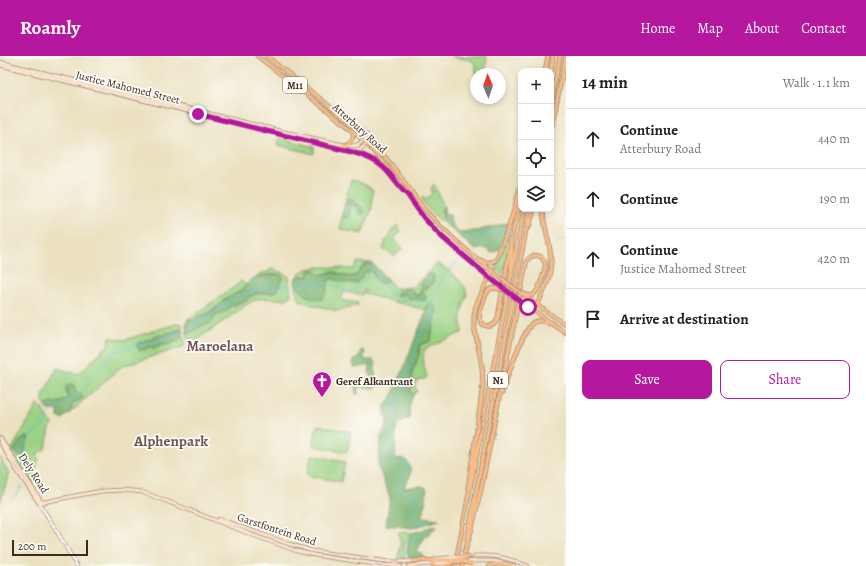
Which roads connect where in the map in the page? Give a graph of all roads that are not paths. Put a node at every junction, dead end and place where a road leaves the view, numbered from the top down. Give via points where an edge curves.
1 (257, 56) edge
2 (266, 56) edge
3 (548, 56) edge
4 (554, 56) edge
5 (560, 56) edge
6 (566, 56) edge
7 (0, 64) edge
8 (546, 68) edge
9 (552, 68) edge
10 (554, 87) edge
11 (554, 115) edge
12 (353, 131) junction
13 (367, 136) junction
14 (364, 140) junction
15 (370, 140) junction
16 (367, 143) junction
17 (344, 145) junction
18 (352, 152) junction
19 (407, 194) junction
20 (518, 196) edge
21 (518, 210) edge
22 (518, 212) edge
23 (523, 212) edge
24 (529, 212) edge
25 (533, 212) edge
26 (543, 212) edge
27 (522, 254) junction
28 (475, 258) junction
29 (493, 272) junction
30 (489, 277) junction
31 (511, 277) junction
32 (503, 290) edge
33 (503, 290) edge
34 (503, 290) edge
35 (503, 290) edge
36 (506, 290) junction
37 (521, 293) joint
38 (528, 296) junction
39 (537, 305) junction
40 (526, 306) junction
41 (552, 323) junction
42 (566, 325) edge
43 (566, 333) edge
44 (498, 404) junction
45 (0, 438) edge
46 (0, 442) edge
47 (14, 460) junction
48 (16, 469) junction
49 (25, 476) junction
50 (468, 499) junction
51 (41, 503) junction
52 (189, 510) junction
53 (465, 550) junction
54 (471, 556) junction
55 (456, 560) junction
56 (413, 561) joint
57 (445, 562) edge
58 (451, 562) junction
59 (465, 562) junction
60 (434, 565) edge
61 (473, 565) edge
62 (77, 566) edge
63 (401, 566) edge
64 (408, 566) edge
65 (455, 566) edge
66 (462, 566) edge
67 (489, 566) edge
68 (511, 566) edge
69 (514, 566) edge
70 (528, 566) edge

1 - 12 main road, Atterbury Road / M11
2 - 13 main road, Atterbury Road / M11
3 - 8 highway
4 - 9 highway
5 - 10 highway
6 - 11 highway
7 - 17 main road, Justice Mahomed Street
7 - 18 main road, Justice Mahomed Street
12 - 14 main road, Atterbury Road / M11
12 - 17 main road via 352,140
13 - 14 main road
13 - 15 main road, Atterbury Road / M11
14 - 16 main road, Atterbury Road / M11
14 - 17 main road, Justice Mahomed Street via 357,146
15 - 16 main road
15 - 28 main road, Atterbury Road / M11 via 425,210
16 - 18 main road via 360,150
16 - 19 main road, Atterbury Road / M11
18 - 19 main road via 371,159 384,168
19 - 30 main road, Atterbury Road / M11 via 442,237
20 - 28 highway via 495,261
21 - 32 highway, bridge
22 - 31 highway
23 - 31 highway, N1
24 - 27 highway, N1
25 - 27 highway
26 - 39 highway via 551,267
27 - 53 highway, N1
28 - 29 main road, Atterbury Road / M11
29 - 30 highway
29 - 37 main road, Atterbury Road / M11, bridge
30 - 36 main road, Atterbury Road / M11, bridge
30 - 50 highway via 474,316 482,366 482,385
31 - 50 highway, N1
33 - 34 highway, bridge via 496,322 493,325 484,325 479,318 489,290
35 - 36 highway, bridge
36 - 40 main road, Atterbury Road / M11, bridge
37 - 38 highway
38 - 39 main road
38 - 44 highway via 536,292 545,269 543,259 539,256 531,256 526,263
39 - 40 highway
39 - 42 main road
40 - 41 main road, Atterbury Road / M11
41 - 43 main road, Atterbury Road / M11
41 - 44 highway via 538,320 530,325
44 - 53 highway via 475,516
45 - 47 main road, Dely Road
46 - 48 main road, Dely Road
47 - 48 main road
47 - 49 main road, Dely Road
48 - 49 main road
48 - 51 main road, Dely Road
49 - 51 main road, Dely Road
50 - 65 highway, N1
51 - 52 main road, Garstfontein Road via 89,493 122,490 142,492
51 - 62 street, Dely Road
52 - 56 main road, Garstfontein Road via 313,551 397,562
52 - 63 main road, Garstfontein Road via 297,551
53 - 66 highway, N1
54 - 55 highway, bridge
54 - 57 main road, bridge
54 - 70 main road, bridge via 498,557
55 - 57 highway, bridge
55 - 58 highway, bridge
55 - 59 highway, bridge
56 - 57 highway
57 - 58 highway, bridge
57 - 60 main road
58 - 59 main road, bridge
59 - 61 highway, bridge
59 - 69 main road, bridge via 490,560
60 - 64 main road
67 - 68 highway

